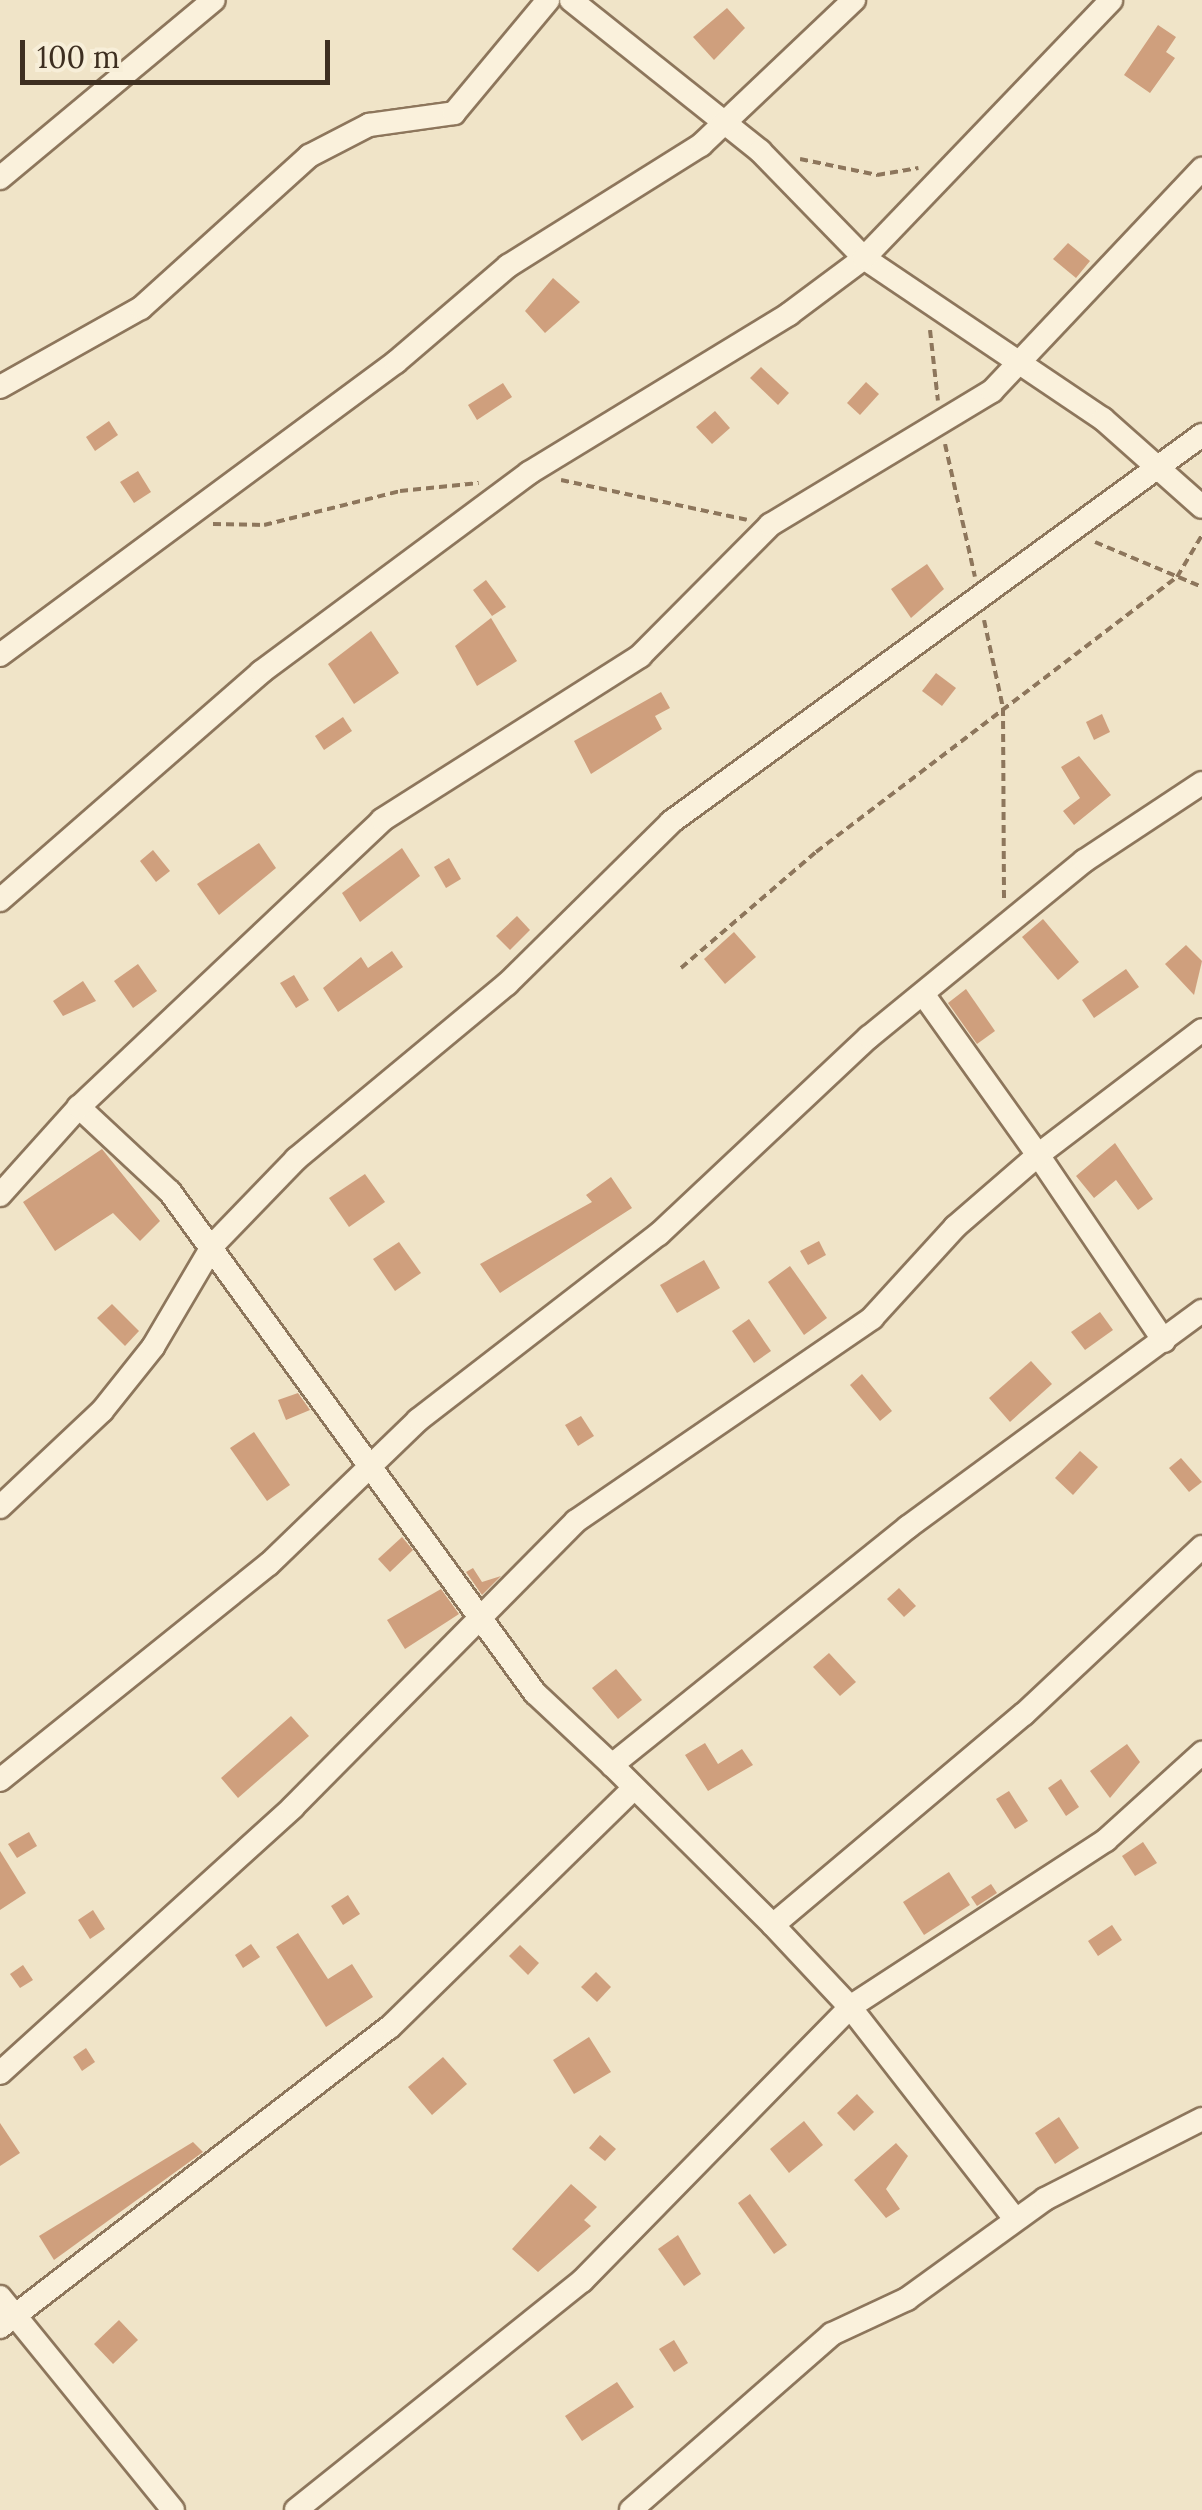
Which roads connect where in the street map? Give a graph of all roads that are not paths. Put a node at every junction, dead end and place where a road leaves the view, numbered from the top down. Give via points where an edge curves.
1 (214, 0) edge
2 (548, 0) edge
3 (571, 0) edge
4 (854, 0) edge
5 (1111, 0) edge
6 (723, 120) junction
7 (1202, 169) edge
8 (0, 178) edge
9 (864, 258) junction
10 (1019, 366) junction
11 (0, 387) edge
12 (1202, 435) edge
13 (1161, 471) junction
14 (1202, 507) edge
15 (0, 655) edge
16 (1202, 783) edge
17 (0, 900) edge
18 (923, 994) junction
19 (1202, 1030) edge
20 (79, 1107) junction
21 (1038, 1155) junction
22 (0, 1195) edge
23 (213, 1245) junction
24 (1202, 1311) edge
25 (1164, 1341) junction
26 (371, 1466) junction
27 (0, 1507) edge
28 (1202, 1547) edge
29 (479, 1621) junction
30 (1202, 1753) edge
31 (612, 1765) junction
32 (0, 1780) edge
33 (632, 1790) junction
34 (774, 1925) junction
35 (850, 2007) junction
36 (0, 2073) edge
37 (1202, 2119) edge
38 (1015, 2219) junction
39 (0, 2297) edge
40 (8, 2322) edge
41 (173, 2510) edge
42 (296, 2510) edge
43 (631, 2510) edge

1 - 8 street
2 - 11 street via 454,112 369,125 309,156 141,308
3 - 6 street
4 - 6 street
5 - 9 street
6 - 9 street
6 - 15 street via 672,166 508,266 396,362
7 - 10 street
9 - 10 street
9 - 17 street via 790,314 529,473 356,601
10 - 13 street
10 - 20 street via 941,428 770,525 640,656 382,820
12 - 13 street
13 - 14 street
13 - 23 street via 709,790 507,984 296,1159
16 - 18 street
18 - 21 street
18 - 26 street via 658,1234
19 - 21 street
20 - 22 street
20 - 23 street
21 - 25 street
21 - 29 street via 955,1227 872,1318 576,1521
23 - 26 street via 278,1351
23 - 27 street via 112,1398
24 - 25 street
25 - 31 street via 908,1528
26 - 29 street
26 - 32 street via 268,1564
28 - 34 street via 1024,1714
29 - 31 street via 535,1693
29 - 36 street via 294,1807
30 - 35 street via 1106,1840
31 - 33 street
33 - 34 street
33 - 40 street via 390,2028
34 - 35 street
35 - 38 street
35 - 42 street via 582,2281
37 - 38 street
38 - 43 street via 907,2299 794,2362
39 - 40 street
40 - 41 street

